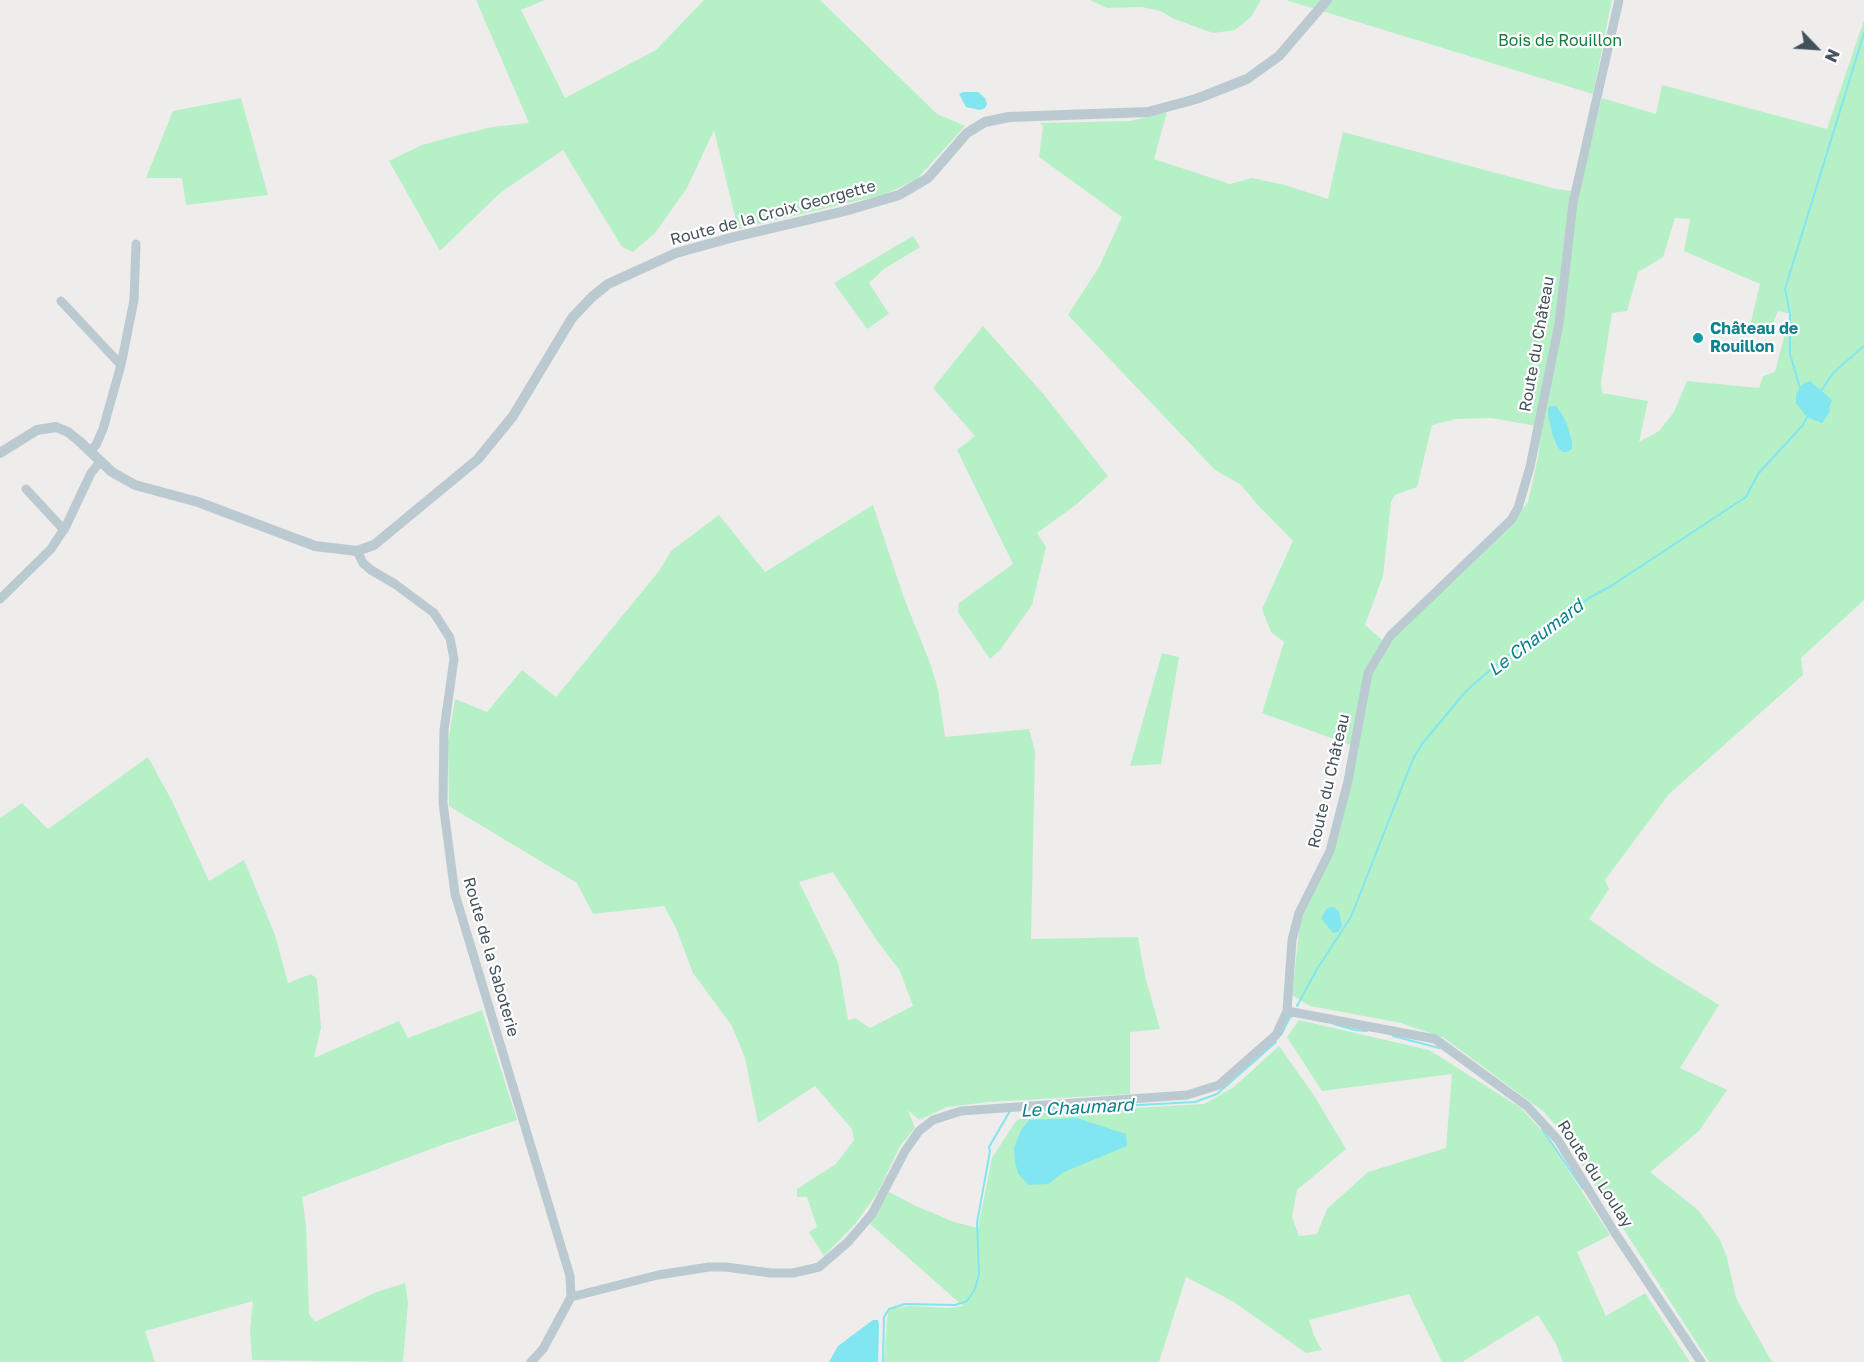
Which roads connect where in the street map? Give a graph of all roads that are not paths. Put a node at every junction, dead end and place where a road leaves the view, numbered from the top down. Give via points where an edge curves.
1 (1327, 0) edge
2 (1619, 0) edge
3 (136, 244) dead end
4 (61, 301) dead end
5 (121, 365) junction
6 (90, 451) junction
7 (0, 453) edge
8 (100, 462) junction
9 (26, 489) dead end
10 (64, 530) junction
11 (357, 551) junction
12 (0, 599) edge
13 (1287, 1011) junction
14 (571, 1297) junction
15 (531, 1362) edge
16 (1701, 1362) edge

1 - 11 street, Route de la Croix Georgette via 1279,56 1247,79 1148,112 1009,117 985,122 967,132 928,178 899,195 676,253 608,284 572,318 513,416 478,459 374,545
2 - 13 street, Route du Château via 1572,203 1559,324 1518,508 1511,520 1390,636 1368,673 1330,851 1299,913 1292,939
3 - 5 street via 134,300
4 - 5 street
5 - 6 street via 103,429
6 - 7 street via 56,427 37,430
6 - 8 street
8 - 10 street
8 - 11 street via 135,485 198,502 315,546
9 - 10 street
10 - 12 street via 51,549
11 - 14 street, Route de la Saboterie via 371,570 434,613 450,638 454,659 444,730 443,803 455,894 570,1276
13 - 14 street, Route du Château via 1276,1035 1219,1085 1187,1095 961,1111 933,1120 919,1131 905,1151 872,1214 819,1267 793,1273 709,1267 658,1275
13 - 16 street, Route du Loulay via 1435,1039 1527,1106 1558,1140
14 - 15 street via 543,1349

